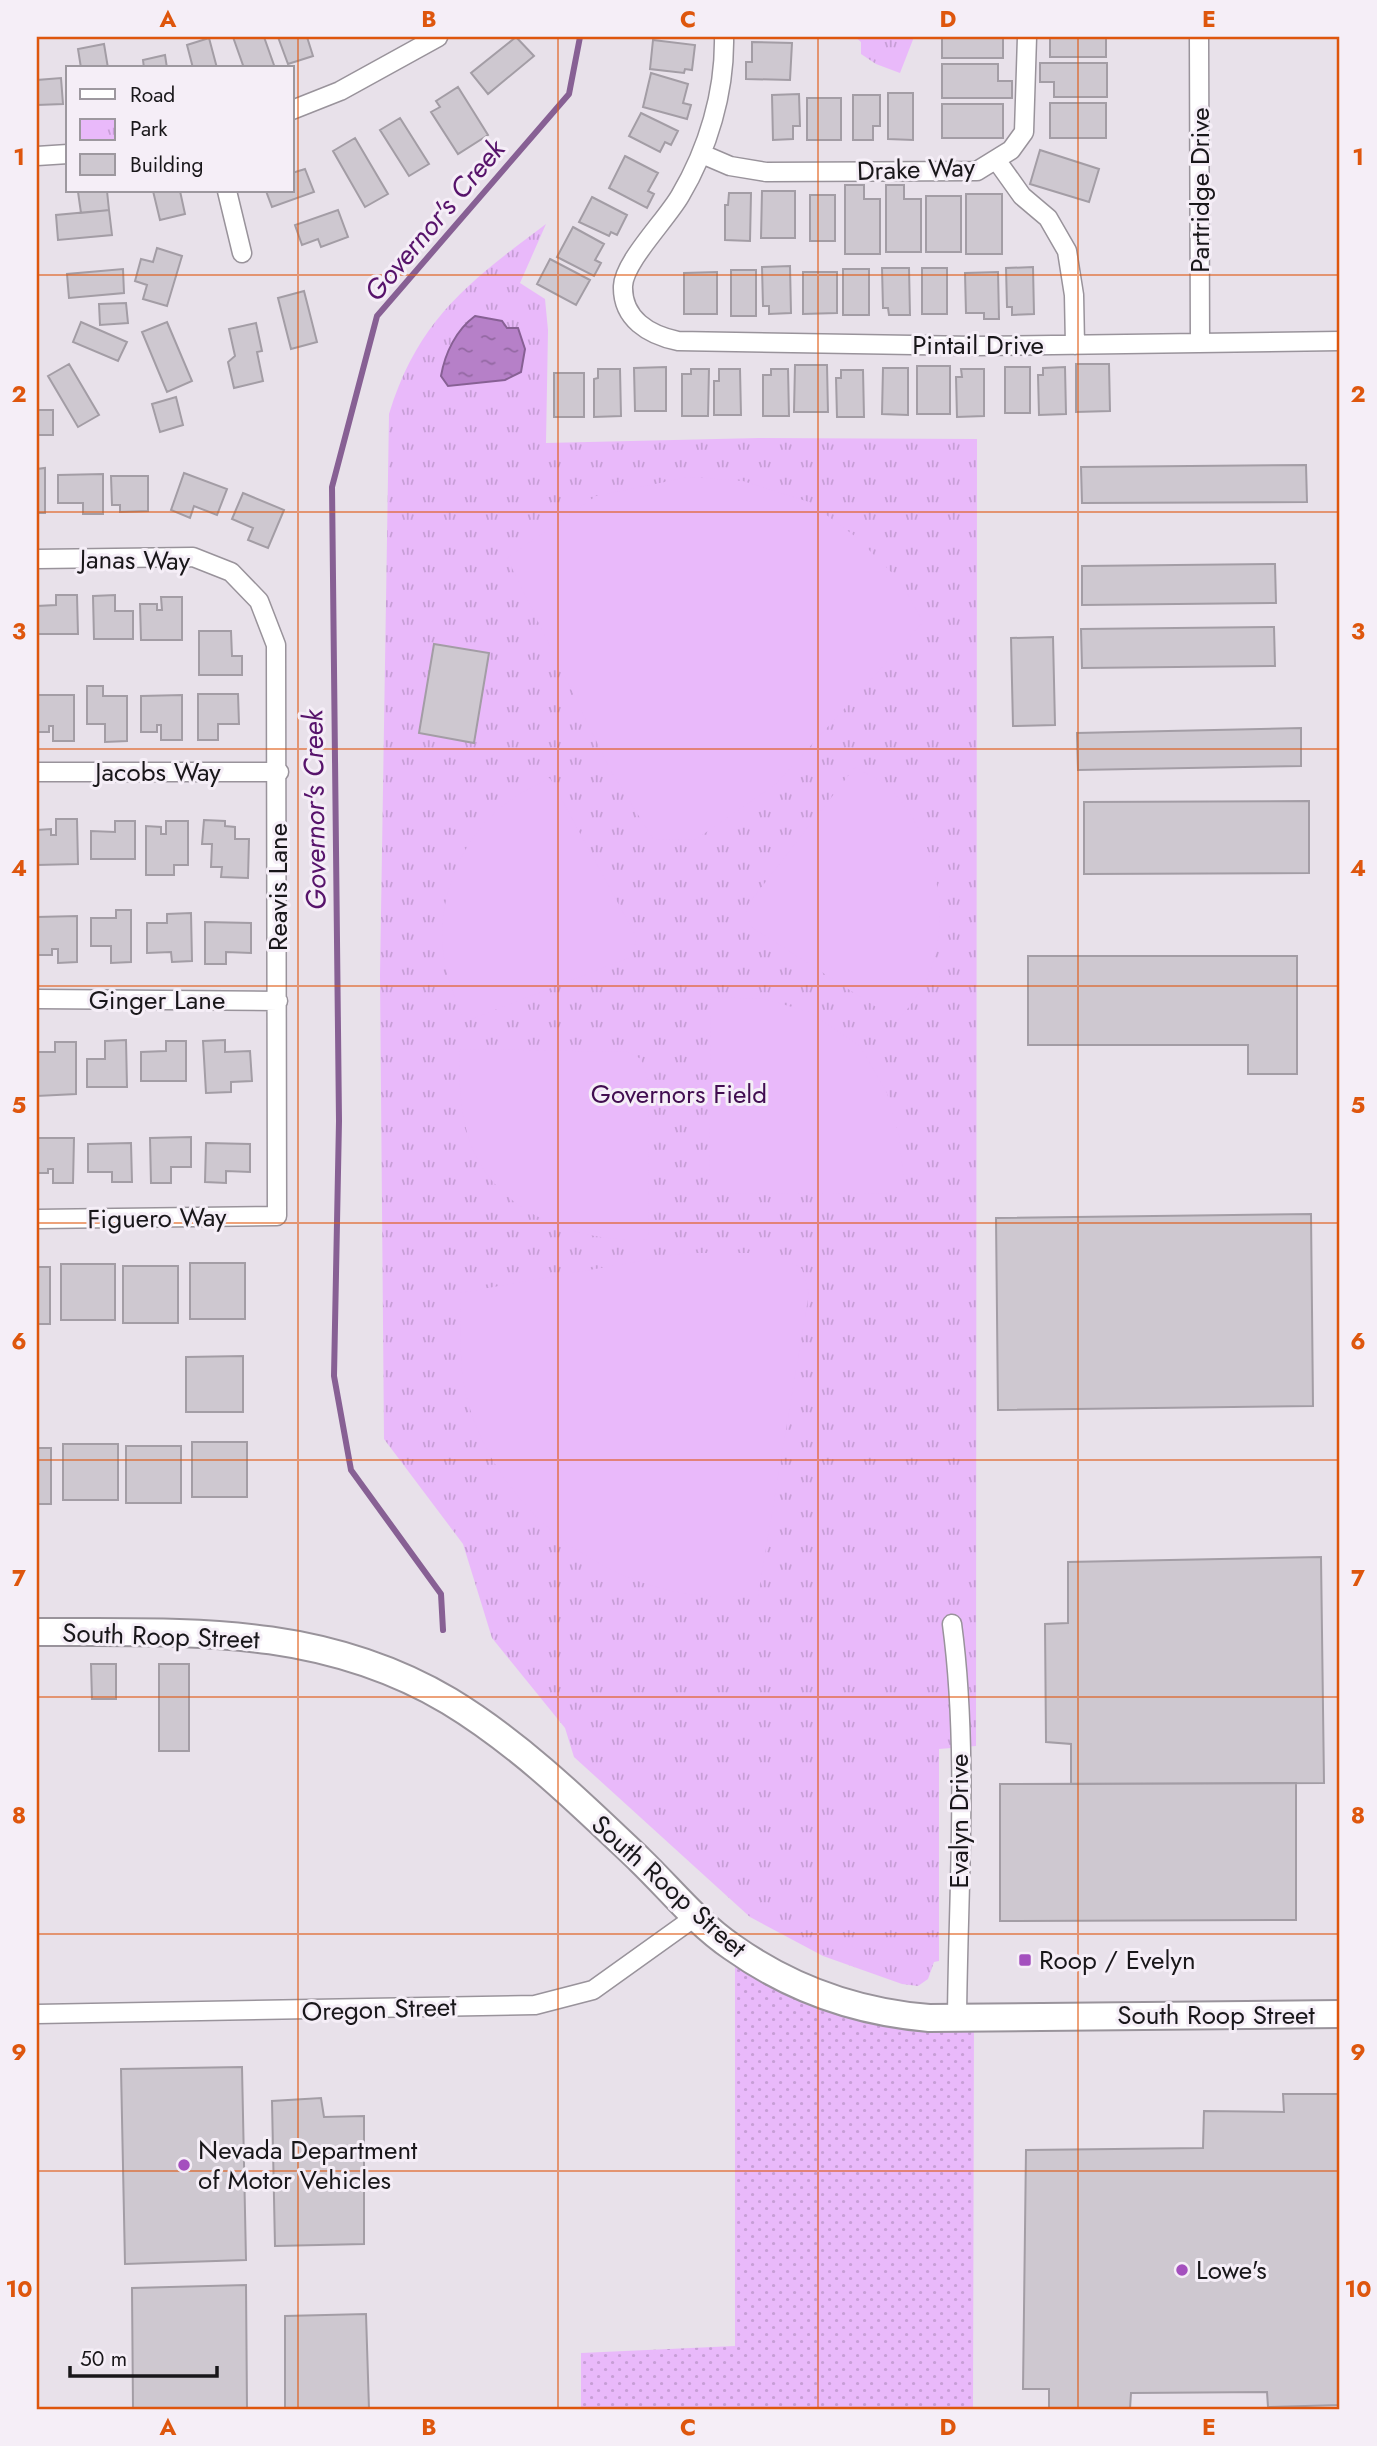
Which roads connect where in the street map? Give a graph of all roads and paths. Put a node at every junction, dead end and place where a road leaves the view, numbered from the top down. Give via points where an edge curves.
1 (438, 37) edge
2 (724, 37) edge
3 (1027, 37) edge
4 (1199, 37) edge
5 (294, 109) edge
6 (66, 154) edge
7 (702, 154) junction
8 (37, 156) edge
9 (997, 161) junction
10 (227, 192) edge
11 (242, 253) dead end
12 (1340, 341) edge
13 (1200, 343) junction
14 (1074, 345) junction
15 (37, 559) edge
16 (230, 572) joint
17 (37, 772) edge
18 (279, 772) junction
19 (37, 999) edge
20 (278, 1001) junction
21 (277, 1216) joint
22 (37, 1219) edge
23 (952, 1625) dead end
24 (37, 1632) edge
25 (695, 1917) junction
26 (37, 2014) edge
27 (1340, 2014) edge
28 (957, 2018) junction

1 - 5 street via 351,85
2 - 7 street via 718,96
3 - 9 street, Drake Way via 1024,132
4 - 13 street, Partridge Drive
6 - 8 street
7 - 9 street, Drake Way via 730,166 766,172 977,171
7 - 14 street, Pintail Drive via 658,231 627,267 623,285 628,309 648,332 678,341
9 - 14 street via 1022,196 1048,218 1067,251 1073,283
10 - 11 street
12 - 13 street, Pintail Drive
13 - 14 street, Pintail Drive
15 - 16 street, Janas Way via 193,557
16 - 18 street, Reavis Lane via 259,601 276,645
17 - 18 street, Jacobs Way
18 - 20 street, Reavis Lane
19 - 20 street, Ginger Lane
20 - 21 street, Reavis Lane
21 - 22 street, Figuero Way
23 - 28 street, Evalyn Drive via 958,1668 960,1774
24 - 25 street, South Roop Street via 201,1632 276,1639 355,1659 411,1682 525,1754
25 - 26 street, Oregon Street via 593,1990 535,2005
25 - 28 street, South Roop Street via 730,1946 800,1987 886,2014
27 - 28 street, South Roop Street

